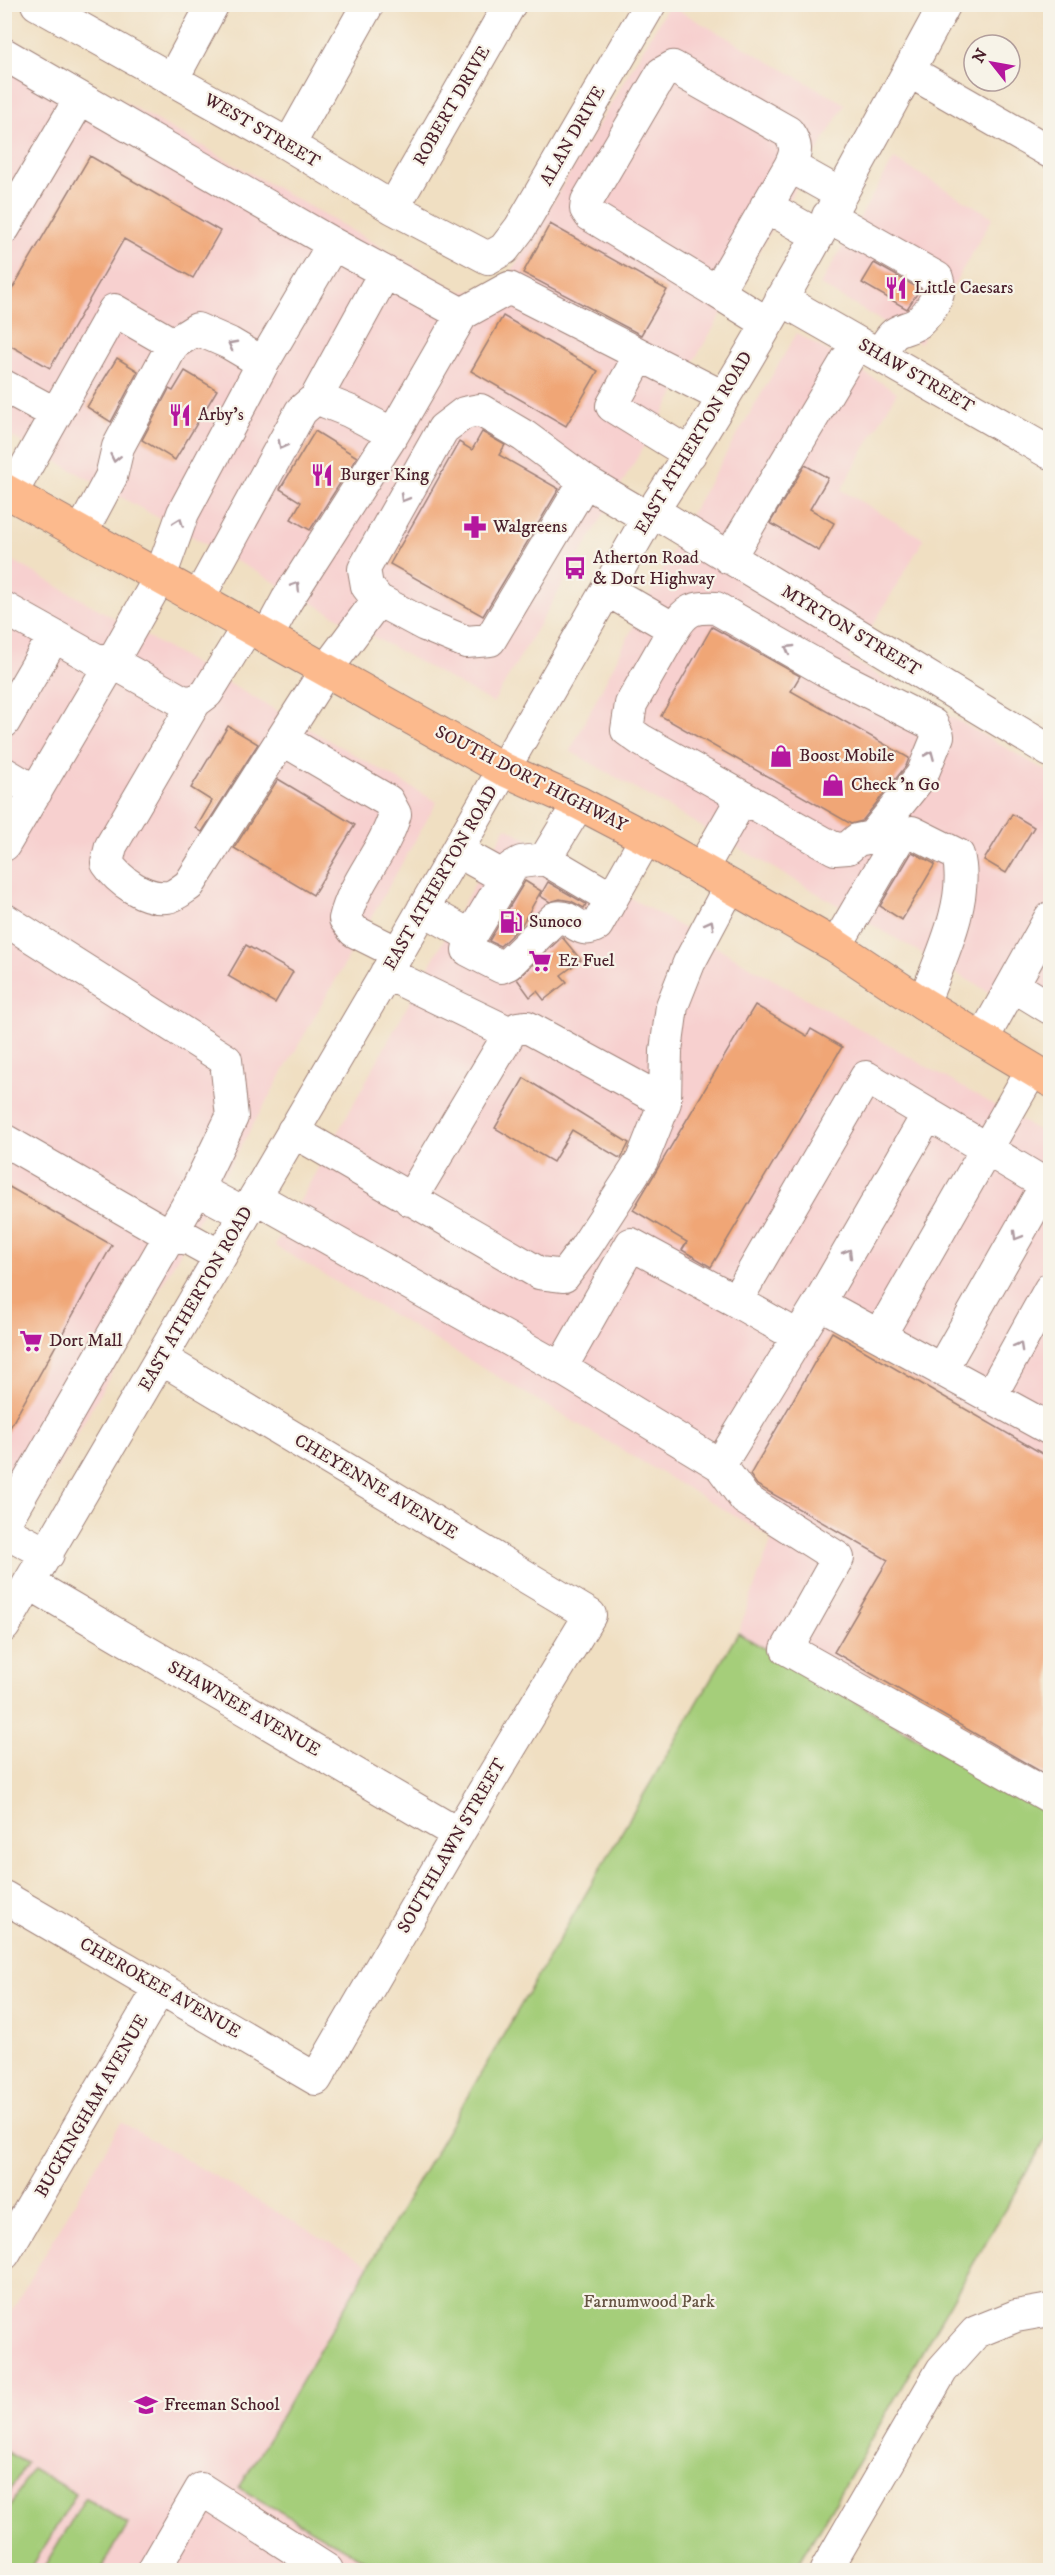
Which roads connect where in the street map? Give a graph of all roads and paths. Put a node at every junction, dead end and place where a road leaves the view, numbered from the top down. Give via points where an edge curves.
1 (37, 4) edge
2 (213, 4) edge
3 (368, 4) edge
4 (510, 4) edge
5 (650, 4) edge
6 (945, 4) edge
7 (4, 54) edge
8 (909, 71) junction
9 (172, 80) junction
10 (80, 99) junction
11 (289, 145) junction
12 (1050, 152) edge
13 (790, 166) junction
14 (766, 206) junction
15 (393, 208) junction
16 (828, 215) junction
17 (4, 228) edge
18 (333, 244) junction
19 (488, 258) joint
20 (385, 272) junction
21 (717, 292) junction
22 (774, 311) junction
23 (462, 314) junction
24 (173, 344) junction
25 (869, 349) junction
26 (640, 355) junction
27 (263, 363) junction
28 (4, 386) edge
29 (723, 397) junction
30 (316, 398) junction
31 (56, 414) junction
32 (393, 434) junction
33 (1050, 453) edge
34 (690, 454) junction
35 (585, 481) junction
36 (8, 492) edge
37 (650, 514) junction
38 (81, 533) junction
39 (729, 558) junction
40 (160, 577) junction
41 (607, 590) junction
42 (198, 599) junction
43 (378, 600) junction
44 (4, 608) edge
45 (674, 629) junction
46 (257, 632) junction
47 (54, 636) junction
48 (112, 662) junction
49 (326, 670) junction
50 (195, 702) junction
51 (4, 722) edge
52 (282, 739) junction
53 (1050, 751) edge
54 (503, 769) junction
55 (4, 773) edge
56 (36, 792) junction
57 (743, 797) junction
58 (579, 803) junction
59 (646, 838) junction
60 (4, 845) edge
61 (457, 851) junction
62 (545, 859) junction
63 (701, 870) junction
64 (506, 878) junction
65 (730, 886) junction
66 (611, 898) junction
67 (423, 909) junction
68 (1050, 918) edge
69 (4, 919) edge
70 (471, 936) junction
71 (836, 946) junction
72 (392, 963) junction
73 (1014, 986) junction
74 (922, 1004) junction
75 (1050, 1008) edge
76 (510, 1033) junction
77 (982, 1040) junction
78 (1041, 1075) edge
79 (665, 1102) junction
80 (928, 1114) junction
81 (293, 1131) junction
82 (4, 1140) edge
83 (988, 1150) junction
84 (1048, 1186) edge
85 (196, 1189) junction
86 (410, 1200) junction
87 (250, 1205) junction
88 (171, 1236) junction
89 (220, 1256) junction
90 (1050, 1290) edge
91 (735, 1301) junction
92 (819, 1303) junction
93 (880, 1335) junction
94 (799, 1337) junction
95 (162, 1359) junction
96 (561, 1368) junction
97 (941, 1370) junction
98 (990, 1397) junction
99 (1047, 1420) edge
100 (720, 1465) junction
101 (4, 1524) edge
102 (4, 1531) edge
103 (48, 1554) junction
104 (29, 1583) junction
105 (590, 1614) joint
106 (4, 1626) edge
107 (1050, 1797) edge
108 (458, 1834) junction
109 (4, 1897) edge
110 (160, 1988) junction
111 (316, 2079) joint
112 (4, 2254) edge
113 (1050, 2310) edge
114 (154, 2571) edge
115 (327, 2571) edge
116 (825, 2571) edge

1 - 9 street, WEST STREET
2 - 9 street
3 - 11 street
4 - 15 street, ROBERT DRIVE
5 - 19 street, ALAN DRIVE via 520,228 504,249
6 - 8 street, EAST ATHERTON ROAD
7 - 10 street
8 - 12 street
8 - 16 street, EAST ATHERTON ROAD
9 - 11 street, WEST STREET
10 - 17 street
10 - 18 street
11 - 15 street, WEST STREET
13 - 14 street
13 - 16 street
13 - 21 street, SHAW STREET via 796,143 788,132 673,67 662,73 586,201 590,215
14 - 16 street
14 - 21 street
15 - 19 street, WEST STREET
16 - 22 street, EAST ATHERTON ROAD
16 - 25 street via 937,278 939,284 937,297 917,324
18 - 20 street
18 - 27 street
20 - 23 street
20 - 30 street
21 - 22 street, SHAW STREET
22 - 25 street, SHAW STREET
22 - 29 street, EAST ATHERTON ROAD
23 - 26 street via 509,288
23 - 32 street
27 -> 24 street via 197,329
24 - 31 street via 114,310
24 -> 38 street via 118,447 111,477
25 - 33 street, SHAW STREET
25 - 39 street
26 - 29 street
26 - 34 street via 612,406
40 -> 27 street via 183,513
28 - 31 street
29 - 34 street, EAST ATHERTON ROAD
30 - 32 street
30 -> 42 street via 300,411
31 - 36 street
46 -> 32 street via 286,600
34 - 37 street, EAST ATHERTON ROAD
35 - 37 street, MYRTON STREET
35 - 43 street via 490,640 466,642
35 -> 43 street, MYRTON STREET via 524,436 480,410 464,413 443,429 364,569 367,586
36 - 38 main road, SOUTH DORT HIGHWAY
37 - 39 street, MYRTON STREET
37 - 41 street, EAST ATHERTON ROAD
38 - 40 main road, SOUTH DORT HIGHWAY
39 - 53 street, MYRTON STREET
40 - 42 main road, SOUTH DORT HIGHWAY
40 - 48 street
41 - 45 street
41 - 54 street, EAST ATHERTON ROAD
42 - 46 main road, SOUTH DORT HIGHWAY
43 - 49 street
44 - 47 street
45 - 57 street via 631,704 627,730
57 -> 45 street via 835,849 848,848 856,840 872,837 921,775 938,736 932,724 825,670 716,608 697,607 681,618
46 - 49 main road, SOUTH DORT HIGHWAY
46 - 50 street via 207,693
47 - 48 street via 95,659
47 - 51 street
48 - 50 street via 182,701
48 - 56 street
49 - 52 street
49 - 54 main road, SOUTH DORT HIGHWAY
50 - 52 street via 111,846 107,863 116,876 151,897 171,897 189,885
52 - 72 street via 388,801 395,814 350,900 345,919
54 - 58 main road, SOUTH DORT HIGHWAY
54 - 61 street, EAST ATHERTON ROAD
55 - 56 street
56 - 60 street
57 - 63 street
58 - 59 main road, SOUTH DORT HIGHWAY
58 - 62 street
59 - 63 main road, SOUTH DORT HIGHWAY
59 - 66 street
61 - 64 street
61 - 67 street, EAST ATHERTON ROAD
62 - 64 street via 521,862 512,867
62 - 66 street
63 - 65 main road, SOUTH DORT HIGHWAY
64 - 70 street
65 - 71 main road, SOUTH DORT HIGHWAY
79 -> 65 street via 672,1006 689,963
66 - 70 street via 597,925 584,929 562,916 555,918 505,966 498,967 468,950
67 - 70 street
67 - 72 street, EAST ATHERTON ROAD
68 - 73 street
69 - 85 street via 226,1060 232,1117
71 - 74 main road, SOUTH DORT HIGHWAY
71 - 74 street via 899,838 912,832 958,855 962,869 958,902
72 - 76 street
72 - 81 street, EAST ATHERTON ROAD
73 - 75 street
73 - 77 street
74 - 77 main road, SOUTH DORT HIGHWAY
76 - 79 street via 527,1027
76 - 86 street
77 - 78 main road, SOUTH DORT HIGHWAY
78 - 83 street
79 - 86 street via 642,1160 564,1276 539,1273
80 - 83 street
80 - 91 street via 866,1077
92 -> 80 street
81 - 86 street
81 - 87 street, EAST ATHERTON ROAD
82 - 88 street
83 - 84 street
83 - 93 street
84 -> 97 street
85 - 87 street
85 - 88 street
87 - 89 street, EAST ATHERTON ROAD
87 - 96 street
88 - 89 street via 189,1239
88 - 101 street
89 - 95 street, EAST ATHERTON ROAD
98 -> 90 street
91 - 94 street
91 - 96 street via 631,1244
92 - 93 street
92 - 94 street
93 - 97 street
94 - 100 street
95 - 103 street, EAST ATHERTON ROAD
95 - 105 street, CHEYENNE AVENUE
96 - 100 street
97 - 98 street
98 - 99 street
100 - 107 street via 745,1499 838,1558 787,1649
102 - 103 street
103 - 104 street, EAST ATHERTON ROAD
104 - 106 street, EAST ATHERTON ROAD
104 - 108 street, SHAWNEE AVENUE
105 - 108 street, SOUTHLAWN STREET
108 - 111 street, SOUTHLAWN STREET
109 - 110 street, CHEROKEE AVENUE
110 - 111 street, CHEROKEE AVENUE
110 - 112 street, BUCKINGHAM AVENUE
113 - 116 street via 1016,2316 976,2332 942,2370
114 - 115 street via 201,2489

